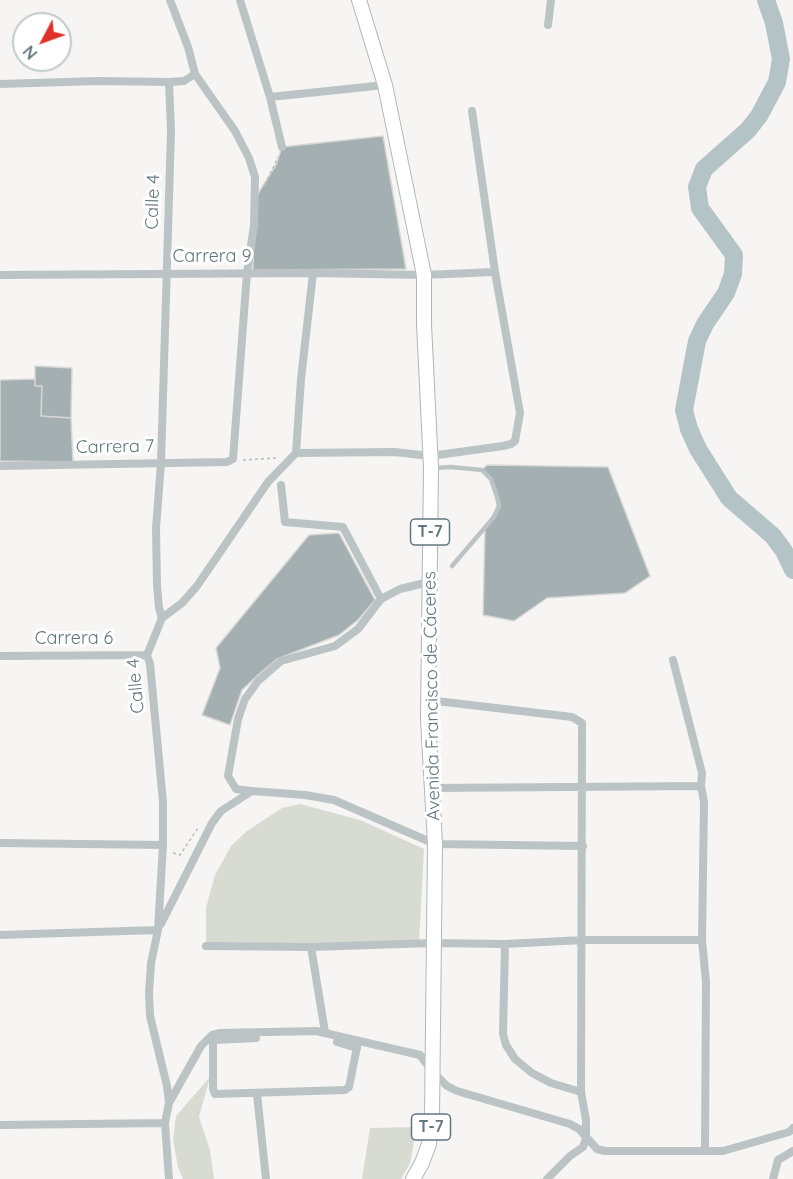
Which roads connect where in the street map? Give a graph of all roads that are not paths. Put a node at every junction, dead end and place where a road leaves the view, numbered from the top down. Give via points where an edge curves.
1 (170, 0) edge
2 (240, 0) edge
3 (359, 0) edge
4 (551, 0) edge
5 (548, 25) dead end
6 (195, 74) junction
7 (169, 82) junction
8 (0, 84) edge
9 (385, 85) junction
10 (270, 97) junction
11 (472, 111) dead end
12 (282, 147) road end
13 (495, 272) junction
14 (167, 273) junction
15 (248, 273) junction
16 (313, 273) junction
17 (0, 275) edge
18 (424, 275) junction
19 (294, 455) junction
20 (430, 462) junction
21 (161, 463) junction
22 (0, 466) edge
23 (281, 485) dead end
24 (452, 566) dead end
25 (429, 582) junction
26 (381, 599) junction
27 (162, 618) junction
28 (147, 655) junction
29 (0, 656) edge
30 (673, 660) dead end
31 (428, 700) junction
32 (701, 786) junction
33 (432, 788) junction
34 (583, 788) junction
35 (252, 791) junction
36 (0, 843) edge
37 (435, 843) junction
38 (583, 846) junction
39 (163, 848) junction
40 (158, 930) junction
41 (0, 935) edge
42 (583, 940) junction
43 (702, 940) junction
44 (433, 943) junction
45 (505, 944) junction
46 (206, 946) dead end
47 (311, 947) junction
48 (325, 1032) junction
49 (357, 1045) junction
50 (432, 1071) junction
51 (581, 1092) junction
52 (257, 1094) junction
53 (169, 1103) junction
54 (165, 1123) junction
55 (0, 1125) edge
56 (792, 1131) edge
57 (586, 1138) junction
58 (705, 1151) junction
59 (793, 1151) edge
60 (169, 1179) edge
61 (266, 1179) edge
62 (413, 1179) edge
63 (547, 1179) edge
64 (773, 1179) edge

1 - 6 street
2 - 10 street
3 - 9 main road, Avenida Francisco de Cáceres / T-7
4 - 5 street
6 - 7 street via 184,81
6 - 15 street via 243,144 255,177
7 - 8 street
7 - 14 street, Calle 4
9 - 10 street
9 - 18 main road, Avenida Francisco de Cáceres / T-7
10 - 12 street
11 - 13 street
13 - 18 street, Carrera 9
13 - 20 street via 520,413 515,441
14 - 15 street, Carrera 9
14 - 17 street, Carrera 9
14 - 21 street, Calle 4
15 - 16 street, Carrera 9
15 - 21 street, Carrera 7 via 233,459
16 - 18 street, Carrera 9
16 - 19 street
18 - 20 main road, Avenida Francisco de Cáceres / T-7
19 - 20 street via 395,452
19 - 27 street via 268,482 197,586
20 - 24 lane via 482,470 491,479 499,506
20 - 25 main road, Avenida Francisco de Cáceres / T-7
21 - 22 street, Carrera 7
21 - 27 street, Calle 4 via 156,550
23 - 26 street via 285,522 343,527
25 - 26 street via 400,589
25 - 31 main road, Avenida Francisco de Cáceres / T-7
26 - 35 street via 358,629 344,640 281,662 258,681 245,699 228,776 236,789
27 - 28 street, Calle 4
28 - 29 street, Carrera 6
28 - 39 street, Calle 4 via 163,802
30 - 32 street via 702,773
31 - 33 main road, Avenida Francisco de Cáceres / T-7
31 - 34 street via 572,717 582,723
32 - 34 street
32 - 43 street
33 - 34 street
33 - 37 main road, Avenida Francisco de Cáceres / T-7
34 - 38 street
35 - 37 street via 334,800
35 - 40 street via 221,811 212,823
36 - 39 street
37 - 38 street
37 - 44 main road, Avenida Francisco de Cáceres / T-7
38 - 42 street
39 - 40 street, Calle 4
40 - 41 street
40 - 53 street, Calle 4 via 151,963 150,1016
42 - 43 street
42 - 45 street
42 - 51 street
43 - 58 street via 706,982
44 - 45 street
44 - 47 street
44 - 50 main road, Avenida Francisco de Cáceres / T-7
45 - 51 street via 506,1046 532,1073
46 - 47 street
47 - 48 street
48 - 49 street
48 - 53 street via 212,1035 201,1046
49 - 50 street via 420,1055
49 - 52 street via 349,1087 345,1090
49 - 52 street via 319,1036 215,1040 215,1094
50 - 57 street via 457,1091 570,1124
50 - 62 main road, Avenida Francisco de Cáceres / T-7 via 429,1144
51 - 57 street
52 - 61 street
53 - 54 street, Calle 4
54 - 55 street
54 - 60 street, Calle 4
56 - 58 street via 723,1150
57 - 58 street via 605,1151
57 - 63 street via 583,1147
59 - 64 street via 778,1160

